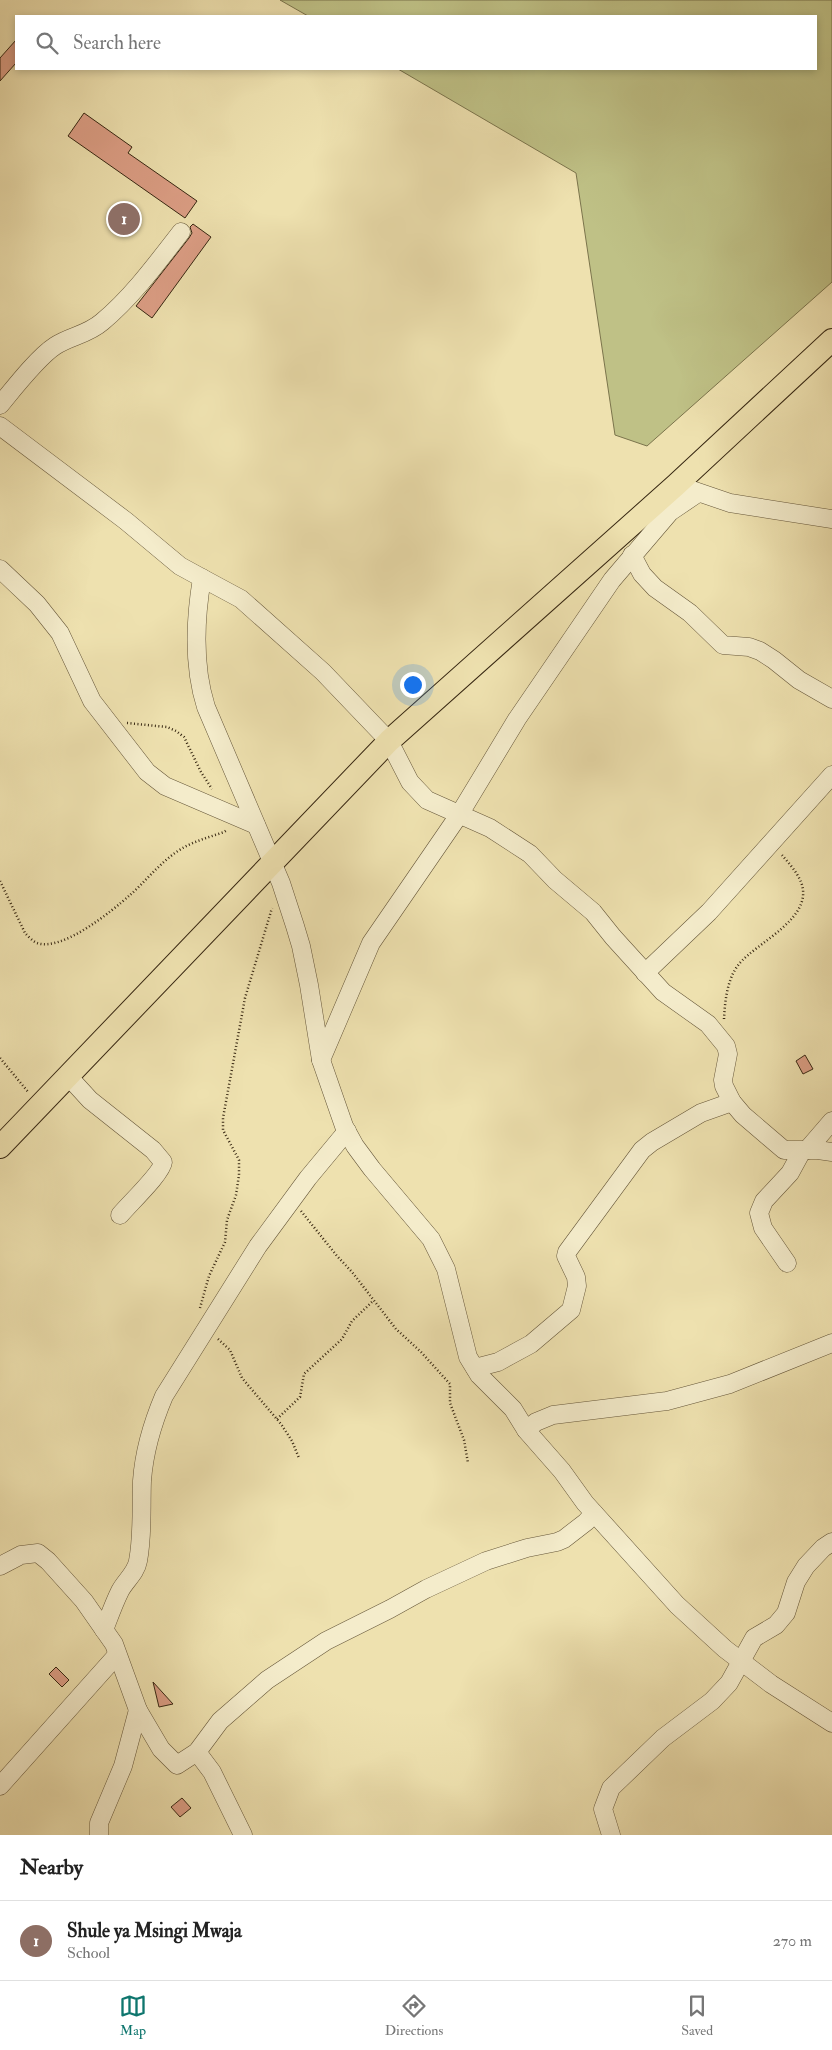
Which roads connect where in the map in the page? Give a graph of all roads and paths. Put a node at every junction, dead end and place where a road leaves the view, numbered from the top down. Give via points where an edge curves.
1 (181, 232) dead end
2 (832, 340) edge
3 (0, 405) edge
4 (0, 426) edge
5 (676, 485) junction
6 (698, 492) junction
7 (832, 519) edge
8 (632, 555) junction
9 (0, 569) edge
10 (202, 578) junction
11 (832, 700) edge
12 (106, 718) junction
13 (389, 741) junction
14 (832, 775) edge
15 (233, 815) junction
16 (459, 815) junction
17 (256, 825) junction
18 (772, 841) junction
19 (276, 873) junction
20 (0, 881) edge
21 (645, 973) junction
22 (724, 1041) junction
23 (0, 1058) edge
24 (321, 1060) junction
25 (68, 1076) junction
26 (732, 1102) junction
27 (38, 1107) junction
28 (832, 1121) edge
29 (347, 1131) junction
30 (0, 1147) edge
31 (804, 1150) junction
32 (832, 1152) edge
33 (292, 1200) junction
34 (120, 1215) dead end
35 (787, 1263) dead end
36 (373, 1300) junction
37 (203, 1319) junction
38 (830, 1349) edge
39 (475, 1368) junction
40 (277, 1420) junction
41 (526, 1430) junction
42 (298, 1458) dead end
43 (468, 1463) dead end
44 (594, 1513) junction
45 (832, 1542) edge
46 (0, 1566) edge
47 (104, 1630) junction
48 (118, 1655) junction
49 (742, 1661) junction
50 (138, 1710) junction
51 (832, 1723) edge
52 (197, 1752) junction
53 (0, 1786) edge
54 (99, 1835) edge
55 (244, 1835) edge
56 (611, 1835) edge

1 - 3 street via 118,308 86,334 55,346
2 - 5 main road
4 - 10 street via 180,566
5 - 6 street
5 - 13 main road
6 - 7 street via 730,503
6 - 8 street via 670,512
8 - 11 street via 642,574 655,588 690,613 723,645 760,651
8 - 16 street via 595,602 517,719
9 - 12 street via 37,604 60,633 85,688
10 - 13 street via 227,590 254,610 323,672
10 - 17 street via 197,642 200,688
12 - 15 street via 154,778
12 - 15 path via 167,727 184,737 200,772
13 - 16 street via 414,788 432,804
13 - 19 main road
14 - 18 street
15 - 17 street
15 - 20 path via 224,832 194,842 172,855 102,917 58,942 37,943 25,933
16 - 21 street via 490,828 530,854 554,880 593,912
16 - 24 street via 370,943
17 - 19 street
18 - 21 street via 710,912
18 - 22 path via 802,883 802,899 785,927 738,965 726,994
19 - 24 street via 301,946
19 - 25 main road
19 - 37 path via 244,998 223,1118 223,1130 239,1160 238,1186 229,1212 225,1242 209,1276
21 - 22 street via 663,992 708,1024
22 - 26 street via 728,1054 723,1080
23 - 27 path
24 - 29 street
25 - 27 main road
25 - 34 street via 90,1100 153,1150 163,1162 154,1179
26 - 31 street via 780,1147 788,1151
26 - 39 street via 701,1113 646,1147 568,1248 566,1256 577,1286 571,1310 539,1339 498,1362
27 - 30 main road
28 - 31 street
29 - 33 street
29 - 39 street via 366,1161 431,1238 446,1268 468,1357
31 - 32 street
31 - 35 street via 759,1212 762,1228
33 - 36 path
33 - 37 street
36 - 40 path via 352,1321 342,1339 304,1374 300,1397
36 - 43 path via 396,1329 450,1384 450,1403
37 - 40 path via 230,1350 242,1378
37 - 47 street via 156,1417 142,1480 138,1562 120,1592
38 - 41 street via 730,1384 667,1401 553,1415
39 - 41 street via 513,1410
40 - 42 path via 292,1441
41 - 44 street
44 - 49 street via 677,1605
44 - 52 street via 564,1540 486,1561 326,1641 267,1680 220,1721
45 - 49 street via 806,1566 796,1582 789,1608 774,1627 754,1638
46 - 47 street via 21,1555 41,1556 84,1601
47 - 48 street
48 - 50 street
48 - 53 street
49 - 51 street
49 - 56 street via 712,1701 663,1738 611,1788 603,1809
50 - 52 street via 173,1764 177,1766
50 - 54 street via 123,1766 99,1824
52 - 55 street via 212,1772

